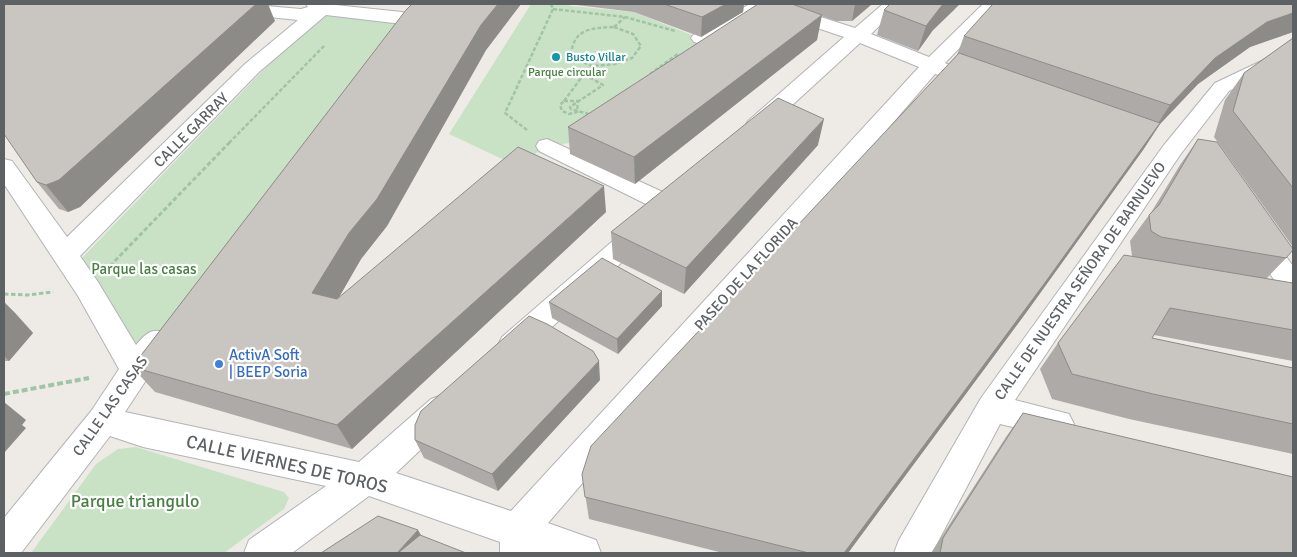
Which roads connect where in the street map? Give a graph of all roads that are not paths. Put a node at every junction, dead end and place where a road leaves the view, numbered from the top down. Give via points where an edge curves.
1 (192, 4) edge
2 (763, 4) edge
3 (893, 4) edge
4 (993, 4) edge
5 (319, 6) edge
6 (409, 11) edge
7 (856, 36) junction
8 (701, 38) edge
9 (384, 41) edge
10 (1293, 52) edge
11 (931, 66) junction
12 (968, 78) edge
13 (741, 140) edge
14 (547, 146) road end
15 (4, 166) edge
16 (691, 186) edge
17 (669, 206) junction
18 (1242, 212) edge
19 (64, 256) junction
20 (1293, 286) edge
21 (170, 323) edge
22 (498, 359) edge
23 (134, 370) junction
24 (461, 392) edge
25 (992, 408) junction
26 (103, 420) junction
27 (1086, 431) edge
28 (365, 479) junction
29 (518, 542) edge
30 (4, 546) edge
31 (262, 553) edge
32 (583, 553) edge
33 (912, 553) edge

1 - 5 street via 302,15
2 - 7 street
2 - 8 street
3 - 7 street
4 - 11 street, PASEO DE LA FLORIDA
5 - 6 street via 355,13
5 - 19 street, CALLE GARRAY via 252,68
6 - 9 street
7 - 11 street
7 - 13 street
10 - 25 street, CALLE DE NUESTRA SEÑORA DE BARNUEVO via 1222,87
11 - 12 street
11 - 29 street, PASEO DE LA FLORIDA
14 - 17 street
15 - 19 street
16 - 17 street
17 - 22 street
18 - 20 street
19 - 23 street via 88,289
21 - 23 street, CALLE LAS CASAS
23 - 26 street, CALLE LAS CASAS
24 - 28 street
25 - 27 street
25 - 33 street, CALLE DE NUESTRA SEÑORA DE BARNUEVO
26 - 28 street, CALLE VIERNES DE TOROS via 143,432
26 - 30 street, CALLE LAS CASAS
28 - 29 street, CALLE VIERNES DE TOROS
28 - 31 street
29 - 32 street, CALLE VIERNES DE TOROS

